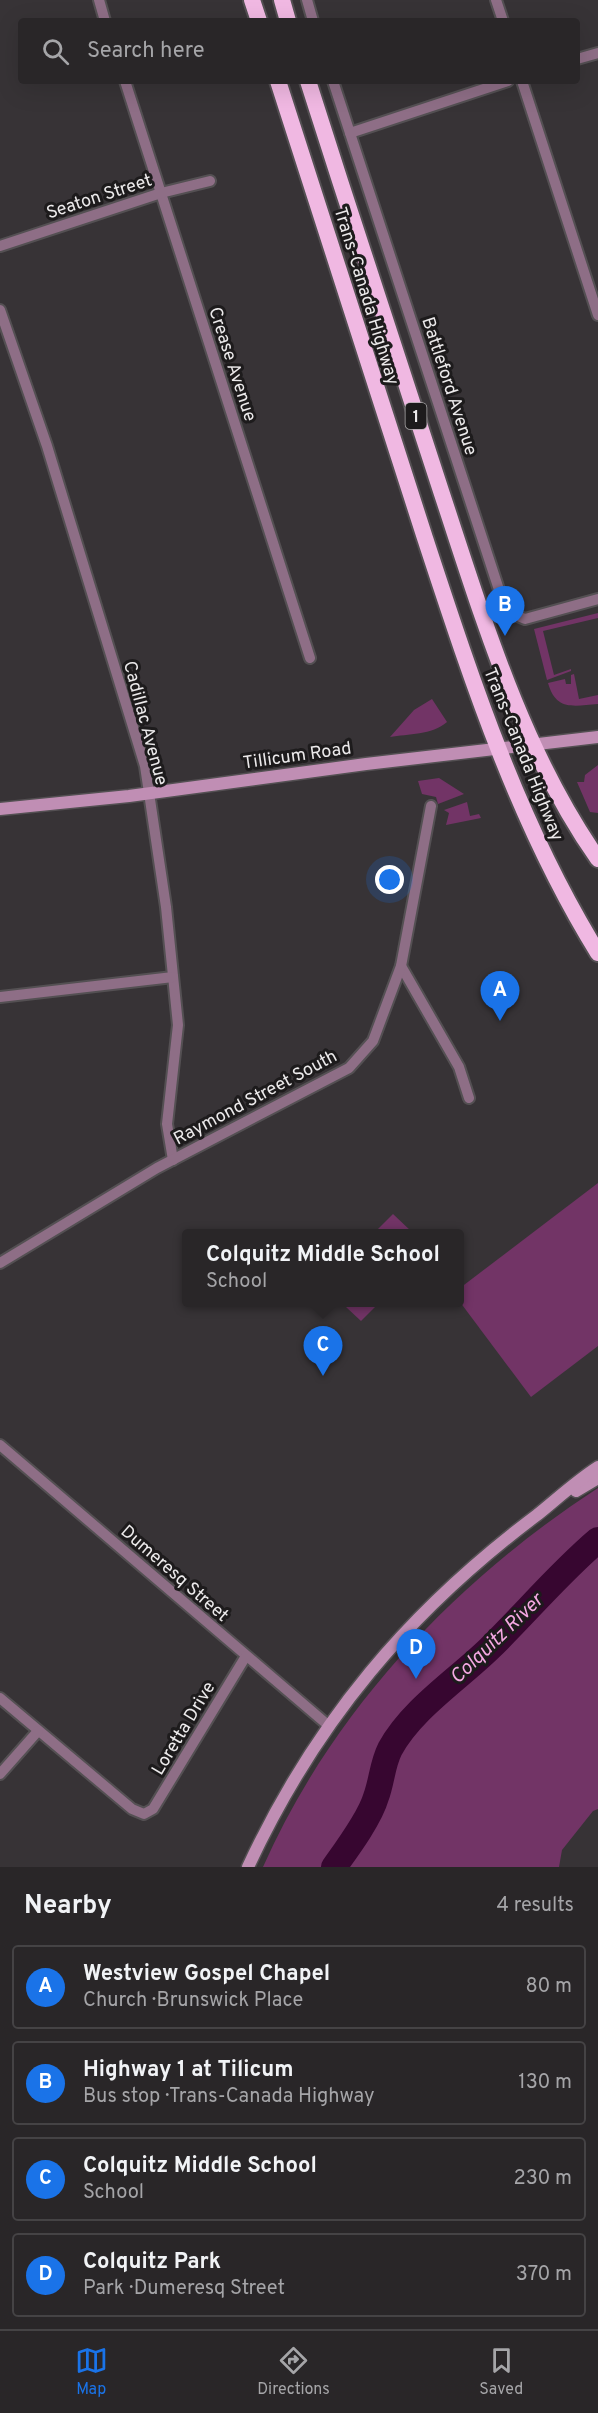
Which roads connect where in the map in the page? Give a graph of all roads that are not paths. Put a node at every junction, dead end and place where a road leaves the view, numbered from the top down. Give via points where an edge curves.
1 (99, 0) edge
2 (252, 0) edge
3 (282, 0) edge
4 (307, 0) edge
5 (496, 0) edge
6 (104, 18) edge
7 (258, 18) edge
8 (287, 18) edge
9 (313, 18) edge
10 (502, 18) edge
11 (598, 53) edge
12 (580, 58) edge
13 (126, 84) edge
14 (279, 84) edge
15 (309, 84) edge
16 (334, 84) edge
17 (499, 84) edge
18 (523, 84) edge
19 (350, 133) junction
20 (210, 181) dead end
21 (161, 193) junction
22 (0, 246) edge
23 (0, 310) edge
24 (598, 315) edge
25 (598, 600) edge
26 (310, 658) dead end
27 (598, 737) edge
28 (536, 746) junction
29 (500, 750) junction
30 (149, 794) junction
31 (431, 806) dead end
32 (0, 809) edge
33 (598, 859) edge
34 (598, 953) edge
35 (401, 966) junction
36 (173, 977) junction
37 (0, 997) edge
38 (469, 1098) dead end
39 (173, 1160) junction
40 (0, 1263) edge
41 (0, 1445) edge
42 (598, 1467) edge
43 (598, 1478) edge
44 (537, 1515) junction
45 (246, 1656) junction
46 (0, 1698) edge
47 (329, 1726) junction
48 (39, 1731) junction
49 (0, 1774) edge
50 (248, 1867) edge

1 - 6 street
2 - 7 highway
3 - 8 highway
4 - 9 street
5 - 10 street
11 - 12 street
13 - 21 street, Crease Avenue
14 - 29 highway, Trans-Canada Highway / 1 via 448,608
15 - 28 highway, Trans-Canada Highway / 1 via 483,614
16 - 19 street, Battleford Avenue
17 - 19 street
18 - 24 street
19 - 25 street, Battleford Avenue via 503,602 513,614 525,619
20 - 21 street, Seaton Street
21 - 22 street, Seaton Street
21 - 26 street, Crease Avenue
23 - 30 street, Cadillac Avenue via 47,446 145,766
27 - 28 main road, Tillicum Road
28 - 29 main road, Tillicum Road
28 - 33 highway, Trans-Canada Highway / 1 via 574,825
29 - 30 main road, Tillicum Road
29 - 34 highway, Trans-Canada Highway / 1 via 529,825
30 - 32 main road, Tillicum Road
30 - 36 street, Cadillac Avenue
31 - 35 street, Raymond Street South
35 - 38 street via 459,1067
35 - 39 street, Raymond Street South via 373,1041 349,1068
36 - 37 street
36 - 39 street, Cadillac Avenue via 178,1025 167,1124
39 - 40 street, Raymond Street South
41 - 45 street, Dumeresq Street
42 - 44 main road
43 - 44 main road
44 - 47 main road via 460,1575 424,1611
45 - 47 street, Dumeresq Street
45 - 48 street, Loretta Drive via 153,1809 144,1814 132,1809
46 - 48 street
47 - 50 main road via 280,1804
48 - 49 street

